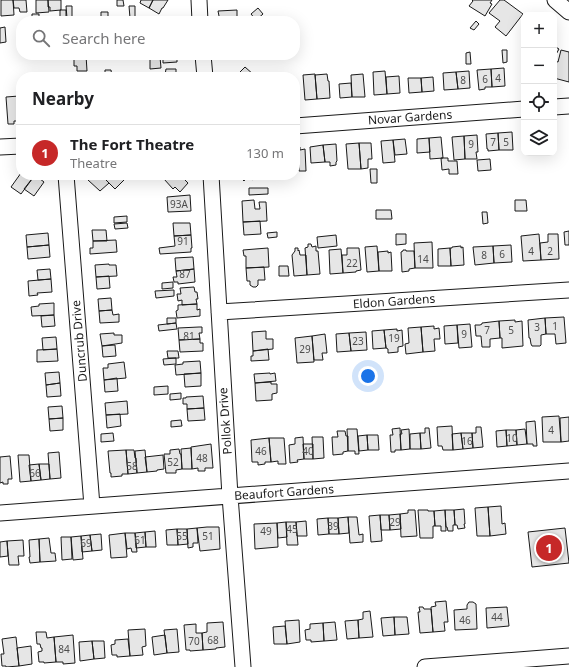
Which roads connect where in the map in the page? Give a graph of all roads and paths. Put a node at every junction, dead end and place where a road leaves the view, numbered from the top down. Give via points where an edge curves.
1 (199, 0) edge
2 (555, 0) edge
3 (569, 12) edge
4 (200, 16) edge
5 (203, 60) edge
6 (205, 72) edge
7 (569, 106) edge
8 (557, 107) edge
9 (521, 109) edge
10 (300, 126) edge
11 (16, 146) edge
12 (0, 148) edge
13 (66, 180) edge
14 (211, 180) edge
15 (569, 290) edge
16 (219, 312) junction
17 (569, 471) edge
18 (230, 496) junction
19 (92, 506) junction
20 (0, 513) edge
21 (569, 656) edge
22 (243, 667) edge
23 (425, 667) edge

1 - 4 street
2 - 3 street
5 - 6 street
7 - 8 street
9 - 10 street, Novar Gardens
11 - 12 street
13 - 19 street, Duncrub Drive
14 - 16 street, Pollok Drive
15 - 16 street, Eldon Gardens
16 - 18 street, Pollok Drive
17 - 18 street, Beaufort Gardens
18 - 19 street, Beaufort Gardens
18 - 22 street, Pollok Drive
19 - 20 street, Beaufort Gardens
21 - 23 street

